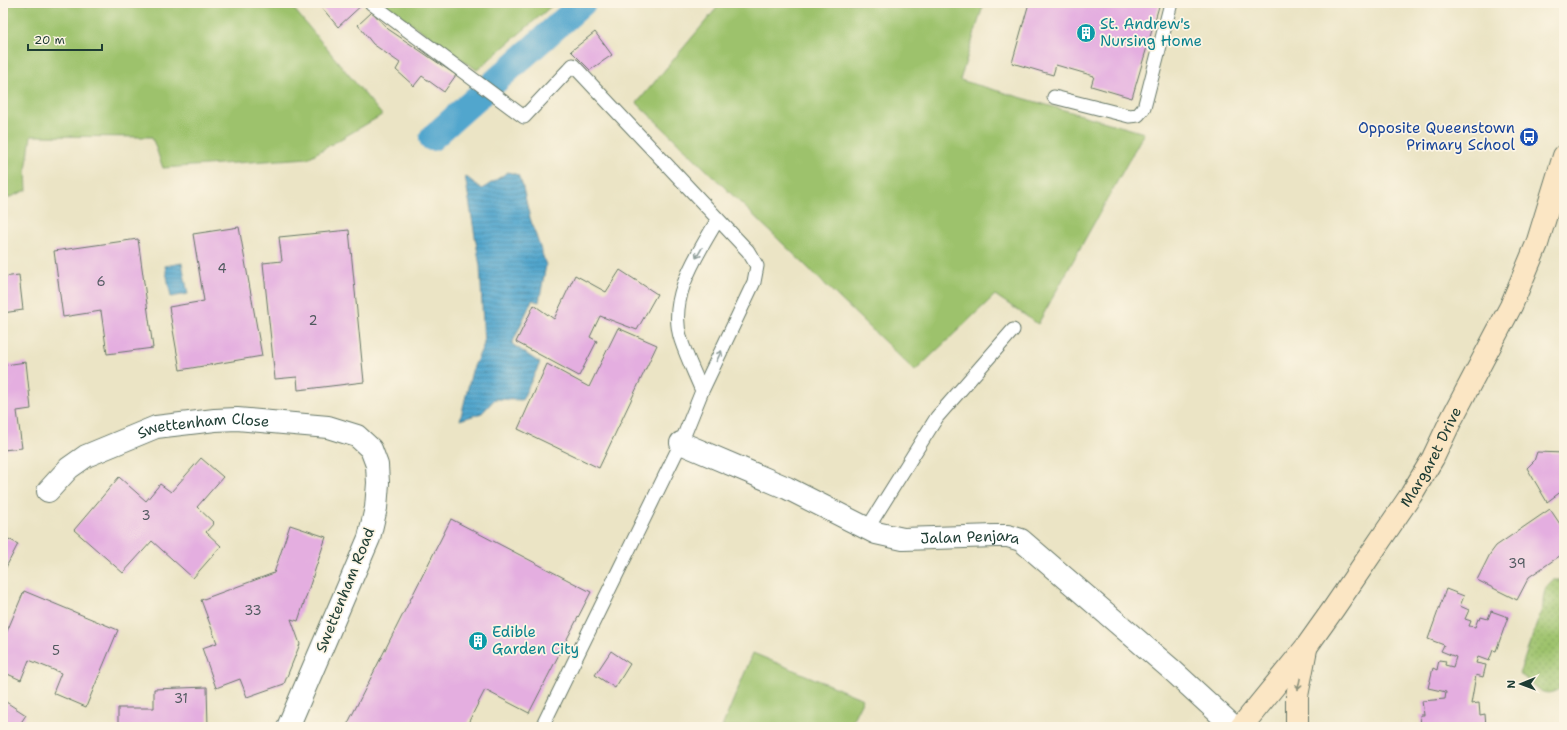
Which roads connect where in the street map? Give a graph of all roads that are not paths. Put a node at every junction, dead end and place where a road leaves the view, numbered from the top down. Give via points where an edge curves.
1 (371, 3) edge
2 (1171, 3) edge
3 (1054, 97) dead end
4 (1564, 156) edge
5 (718, 219) junction
6 (1013, 330) dead end
7 (702, 391) junction
8 (681, 443) junction
9 (371, 449) joint
10 (48, 491) dead end
11 (867, 529) junction
12 (1307, 646) junction
13 (288, 727) edge
14 (542, 727) edge
15 (1234, 727) edge
16 (1241, 727) edge
17 (1297, 727) edge

1 - 5 lane via 524,117 573,65
2 - 3 lane via 1144,108 1138,114 1130,116
4 - 12 street, Margaret Drive via 1537,244 1511,306 1432,458 1406,501
5 -> 7 lane via 689,269 677,310 681,339
7 -> 5 lane via 754,282 757,266 748,250
6 - 11 lane via 937,417
7 - 8 lane
8 - 11 street, Jalan Penjara via 787,488
8 - 14 lane
9 - 10 street, Swettenham Close via 357,436 328,427 237,419 162,426 86,456 69,468
9 - 13 street, Swettenham Road via 377,464 378,483 376,508 369,538
11 - 15 street, Jalan Penjara via 903,539 1008,536 1021,540
12 - 16 street, Margaret Drive
12 -> 17 street via 1297,696

